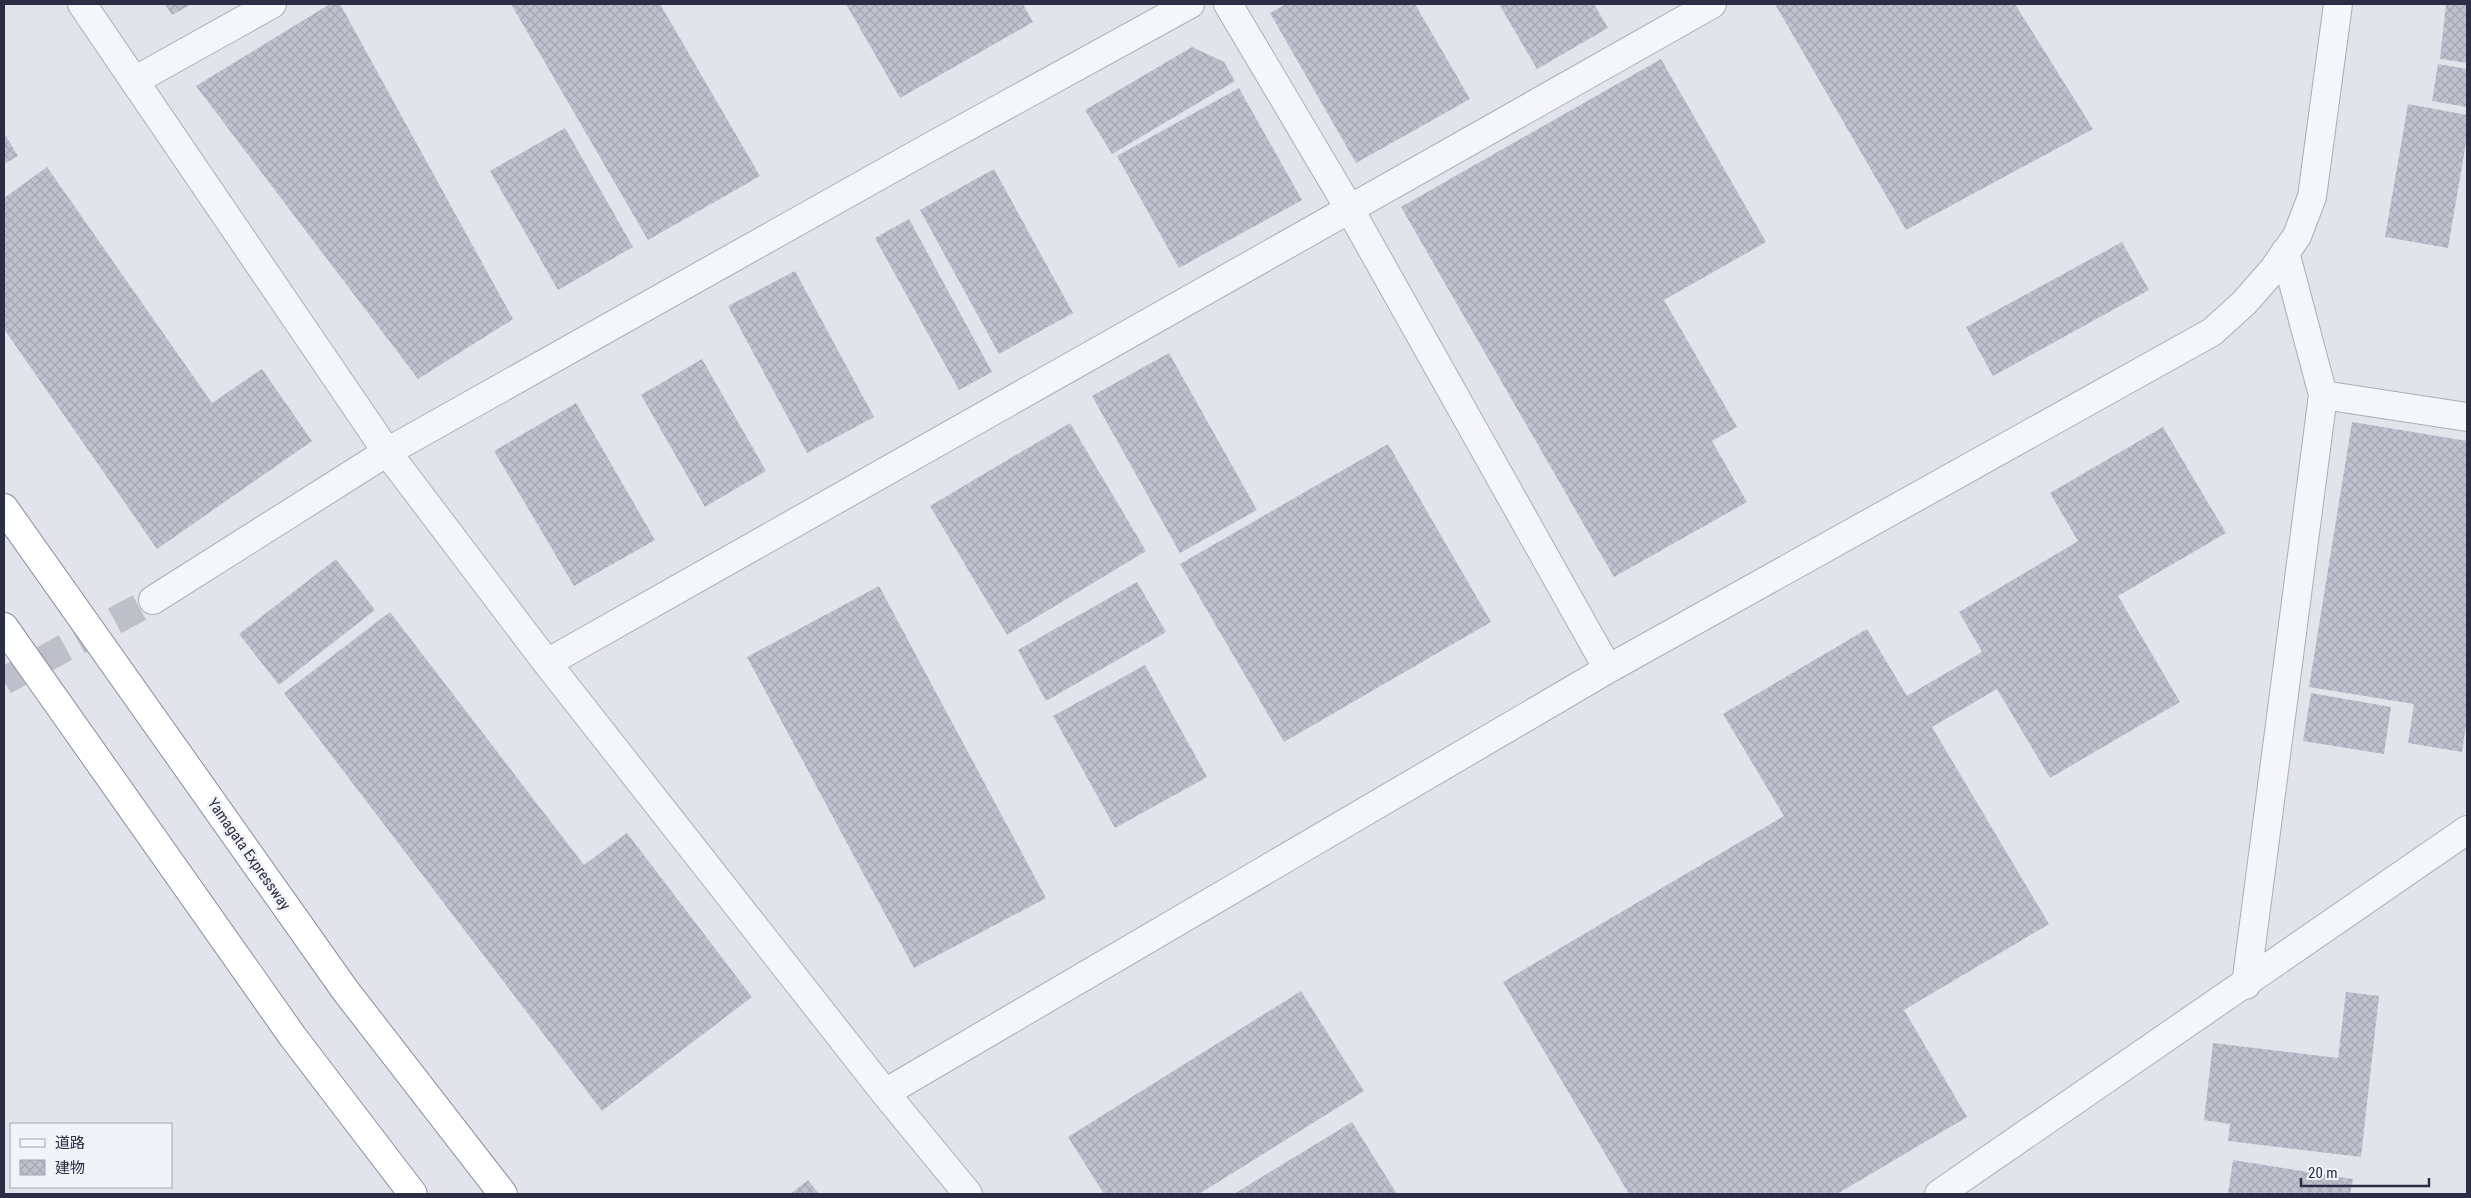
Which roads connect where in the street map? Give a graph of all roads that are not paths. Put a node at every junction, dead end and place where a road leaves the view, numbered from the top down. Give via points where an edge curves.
1 (82, 4) edge
2 (272, 4) edge
3 (1190, 4) edge
4 (1228, 4) edge
5 (1712, 4) edge
6 (2338, 4) edge
7 (134, 81) junction
8 (1349, 208) junction
9 (2285, 252) junction
10 (2323, 395) junction
11 (2467, 417) edge
12 (387, 452) junction
13 (4, 508) edge
14 (153, 600) tunnel mouth
15 (4, 627) edge
16 (547, 663) junction
17 (1608, 669) junction
18 (2467, 830) edge
19 (2246, 985) junction
20 (884, 1093) junction
21 (413, 1194) edge
22 (503, 1194) edge
23 (968, 1194) edge
24 (1940, 1194) edge

1 - 7 street
2 - 7 street
3 - 12 street
4 - 8 street
5 - 8 street
6 - 9 street via 2312,197 2297,236
7 - 12 street
8 - 16 street
8 - 17 street
9 - 10 street
9 - 17 street via 2244,303 2212,332
10 - 11 street
10 - 19 street
12 - 14 street
12 - 16 street
13 - 22 highway, Yamagata Expressway via 345,990
15 - 21 highway via 293,1037
16 - 20 street
17 - 20 street
18 - 19 street
19 - 24 street
20 - 23 street

